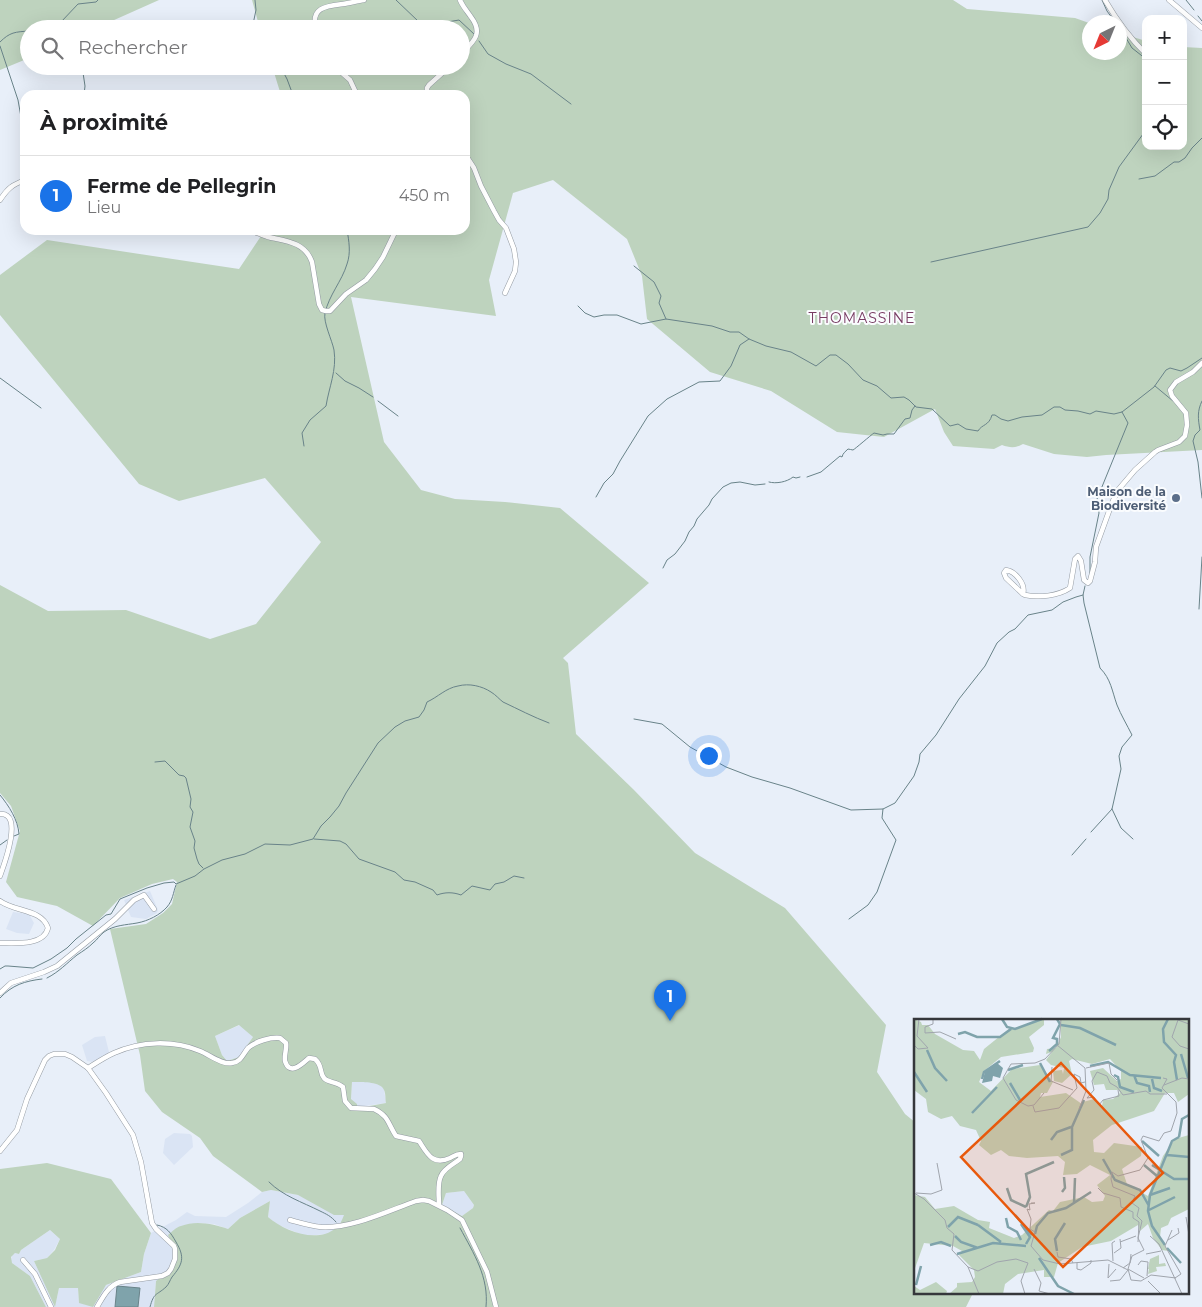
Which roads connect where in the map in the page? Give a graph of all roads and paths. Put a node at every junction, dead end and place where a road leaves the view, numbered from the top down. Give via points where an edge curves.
1 (364, 0) edge
2 (460, 0) edge
3 (1105, 0) edge
4 (1169, 0) edge
5 (315, 20) edge
6 (1202, 28) edge
7 (470, 45) edge
8 (1142, 50) edge
9 (344, 75) edge
10 (440, 75) edge
11 (355, 90) edge
12 (427, 90) edge
13 (470, 162) edge
14 (20, 182) edge
15 (0, 200) edge
16 (263, 235) edge
17 (394, 235) edge
18 (505, 293) dead end
19 (1202, 362) edge
20 (1023, 594) junction
21 (0, 814) edge
22 (0, 876) edge
23 (0, 901) edge
24 (154, 909) dead end
25 (0, 943) edge
26 (0, 993) edge
27 (88, 1068) junction
28 (0, 1151) edge
29 (439, 1205) junction
30 (290, 1220) dead end
31 (23, 1260) dead end
32 (51, 1307) edge
33 (97, 1307) edge
34 (496, 1307) edge

1 - 5 street via 322,8
2 - 7 street via 476,26 476,37
3 - 8 street
4 - 6 street
9 - 11 street
10 - 12 street
13 - 18 street via 514,248 516,270
14 - 15 street via 8,188
16 - 17 street via 292,242 306,251 312,262 320,307 330,311 366,280
19 - 20 street via 1170,390 1186,413 1184,437 1154,452 1118,490 1096,547 1090,582 1084,580 1077,556 1069,589 1044,596
20 - 20 street via 1005,578 1006,570 1010,570 1022,583
21 - 22 street via 7,815 12,826
23 - 25 street via 40,916 48,930 46,935 35,941
24 - 26 street via 144,896 136,899 57,966 11,983
27 - 28 street via 65,1054 54,1054 48,1058 26,1099 16,1132
27 - 29 street via 116,1052 160,1043 190,1047 231,1063 238,1061 255,1044 280,1038 286,1045 285,1059 289,1066 297,1068 309,1058 315,1059 324,1078 343,1087 345,1101 351,1108 378,1110 396,1136 419,1141 433,1159 445,1160 460,1154 460,1159 441,1176
27 - 33 street via 133,1135 154,1227 176,1251 168,1273 116,1283
29 - 30 street via 425,1200 416,1201 331,1227
29 - 34 street via 463,1222 487,1272
31 - 32 street via 35,1274

